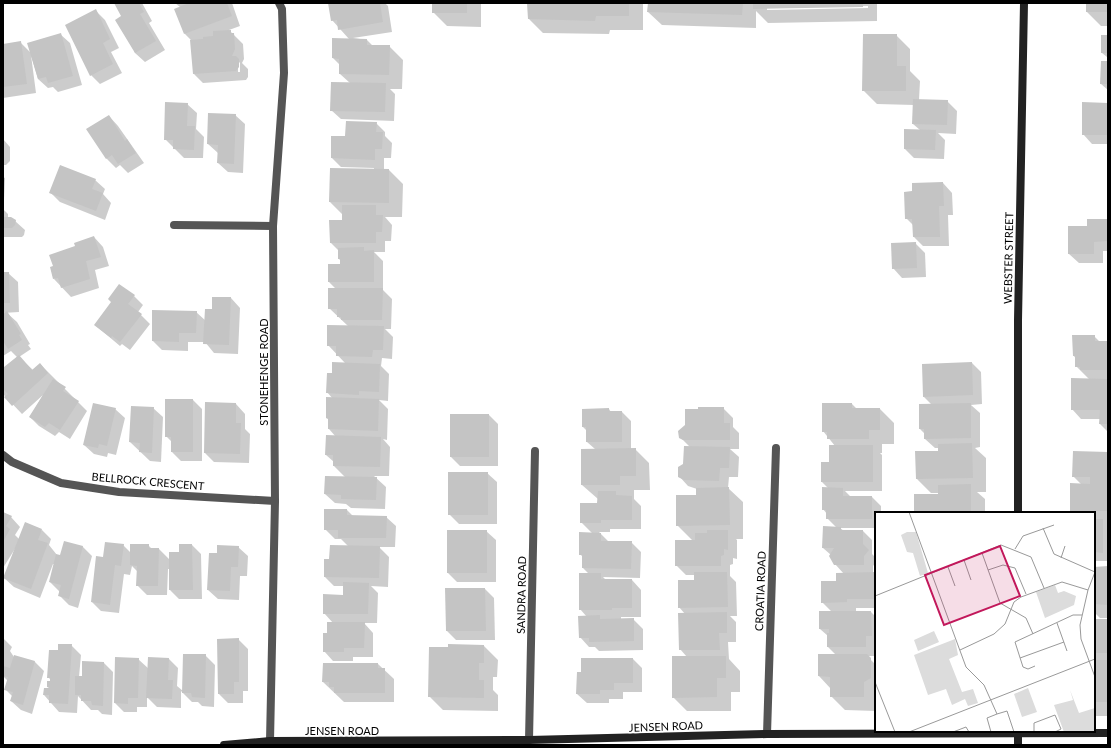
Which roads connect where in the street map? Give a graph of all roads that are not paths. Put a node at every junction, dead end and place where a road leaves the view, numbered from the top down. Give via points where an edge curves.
1 (279, 3) edge
2 (1024, 3) edge
3 (174, 225) dead end
4 (273, 226) junction
5 (776, 448) dead end
6 (534, 451) dead end
7 (3, 454) edge
8 (275, 500) junction
9 (1018, 512) edge
10 (1018, 733) edge
11 (1108, 733) edge
12 (767, 734) junction
13 (529, 740) junction
14 (270, 741) junction
15 (224, 745) edge
16 (1018, 745) edge

1 - 4 street, STONEHENGE ROAD via 282,9 284,73
2 - 9 street, WEBSTER STREET via 1018,320
3 - 4 street
4 - 8 street, STONEHENGE ROAD
5 - 12 street, CROATIA ROAD
6 - 13 street, SANDRA ROAD
7 - 8 street, BELLROCK CRESCENT via 12,462 60,483 119,492
8 - 14 street, STONEHENGE ROAD
10 - 11 street, JENSEN ROAD
10 - 12 street, JENSEN ROAD
10 - 16 street
12 - 13 street, JENSEN ROAD
13 - 14 street, JENSEN ROAD
14 - 15 street, JENSEN ROAD

